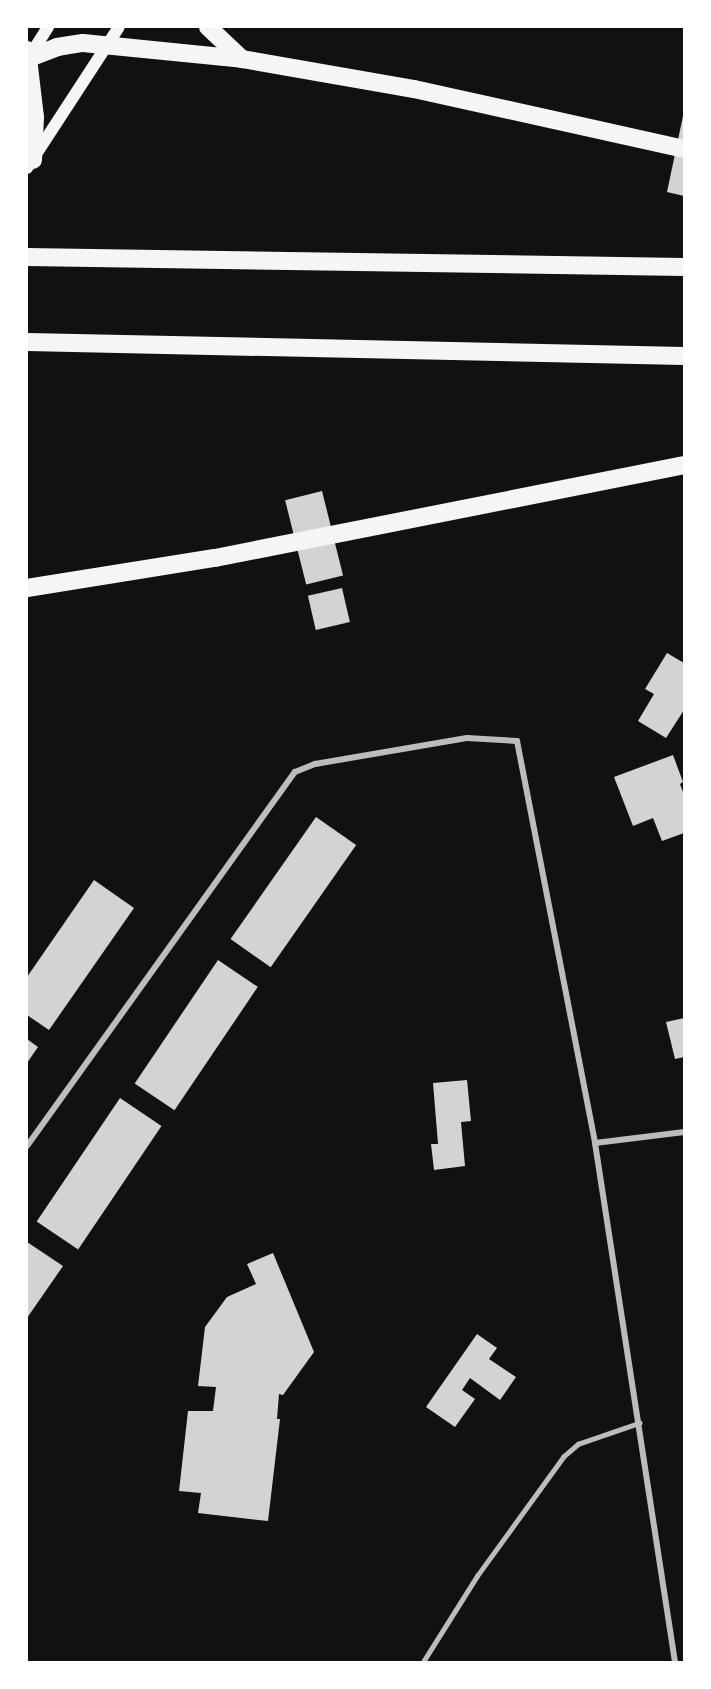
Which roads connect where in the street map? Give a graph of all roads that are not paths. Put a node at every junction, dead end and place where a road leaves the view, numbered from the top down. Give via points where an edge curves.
1 (48, 27) edge
2 (119, 27) edge
3 (208, 27) edge
4 (108, 44) junction
5 (28, 56) edge
6 (242, 59) junction
7 (684, 149) edge
8 (30, 164) edge
9 (27, 257) edge
10 (684, 267) edge
11 (27, 342) edge
12 (684, 356) edge
13 (684, 465) edge
14 (27, 588) edge
15 (684, 1132) edge
16 (595, 1143) junction
17 (27, 1146) edge
18 (639, 1423) junction
19 (423, 1662) edge
20 (675, 1662) edge

1 - 5 main road
2 - 4 main road
3 - 6 highway
4 - 5 highway via 71,44
4 - 6 highway
4 - 8 main road
5 - 8 highway via 35,117
6 - 7 highway via 414,89
9 - 10 highway
11 - 12 highway
13 - 14 highway via 215,558
15 - 16 street
16 - 17 street via 517,741 467,738 315,764 295,772
16 - 18 street
18 - 19 lane via 578,1444 563,1457 477,1576
18 - 20 street

